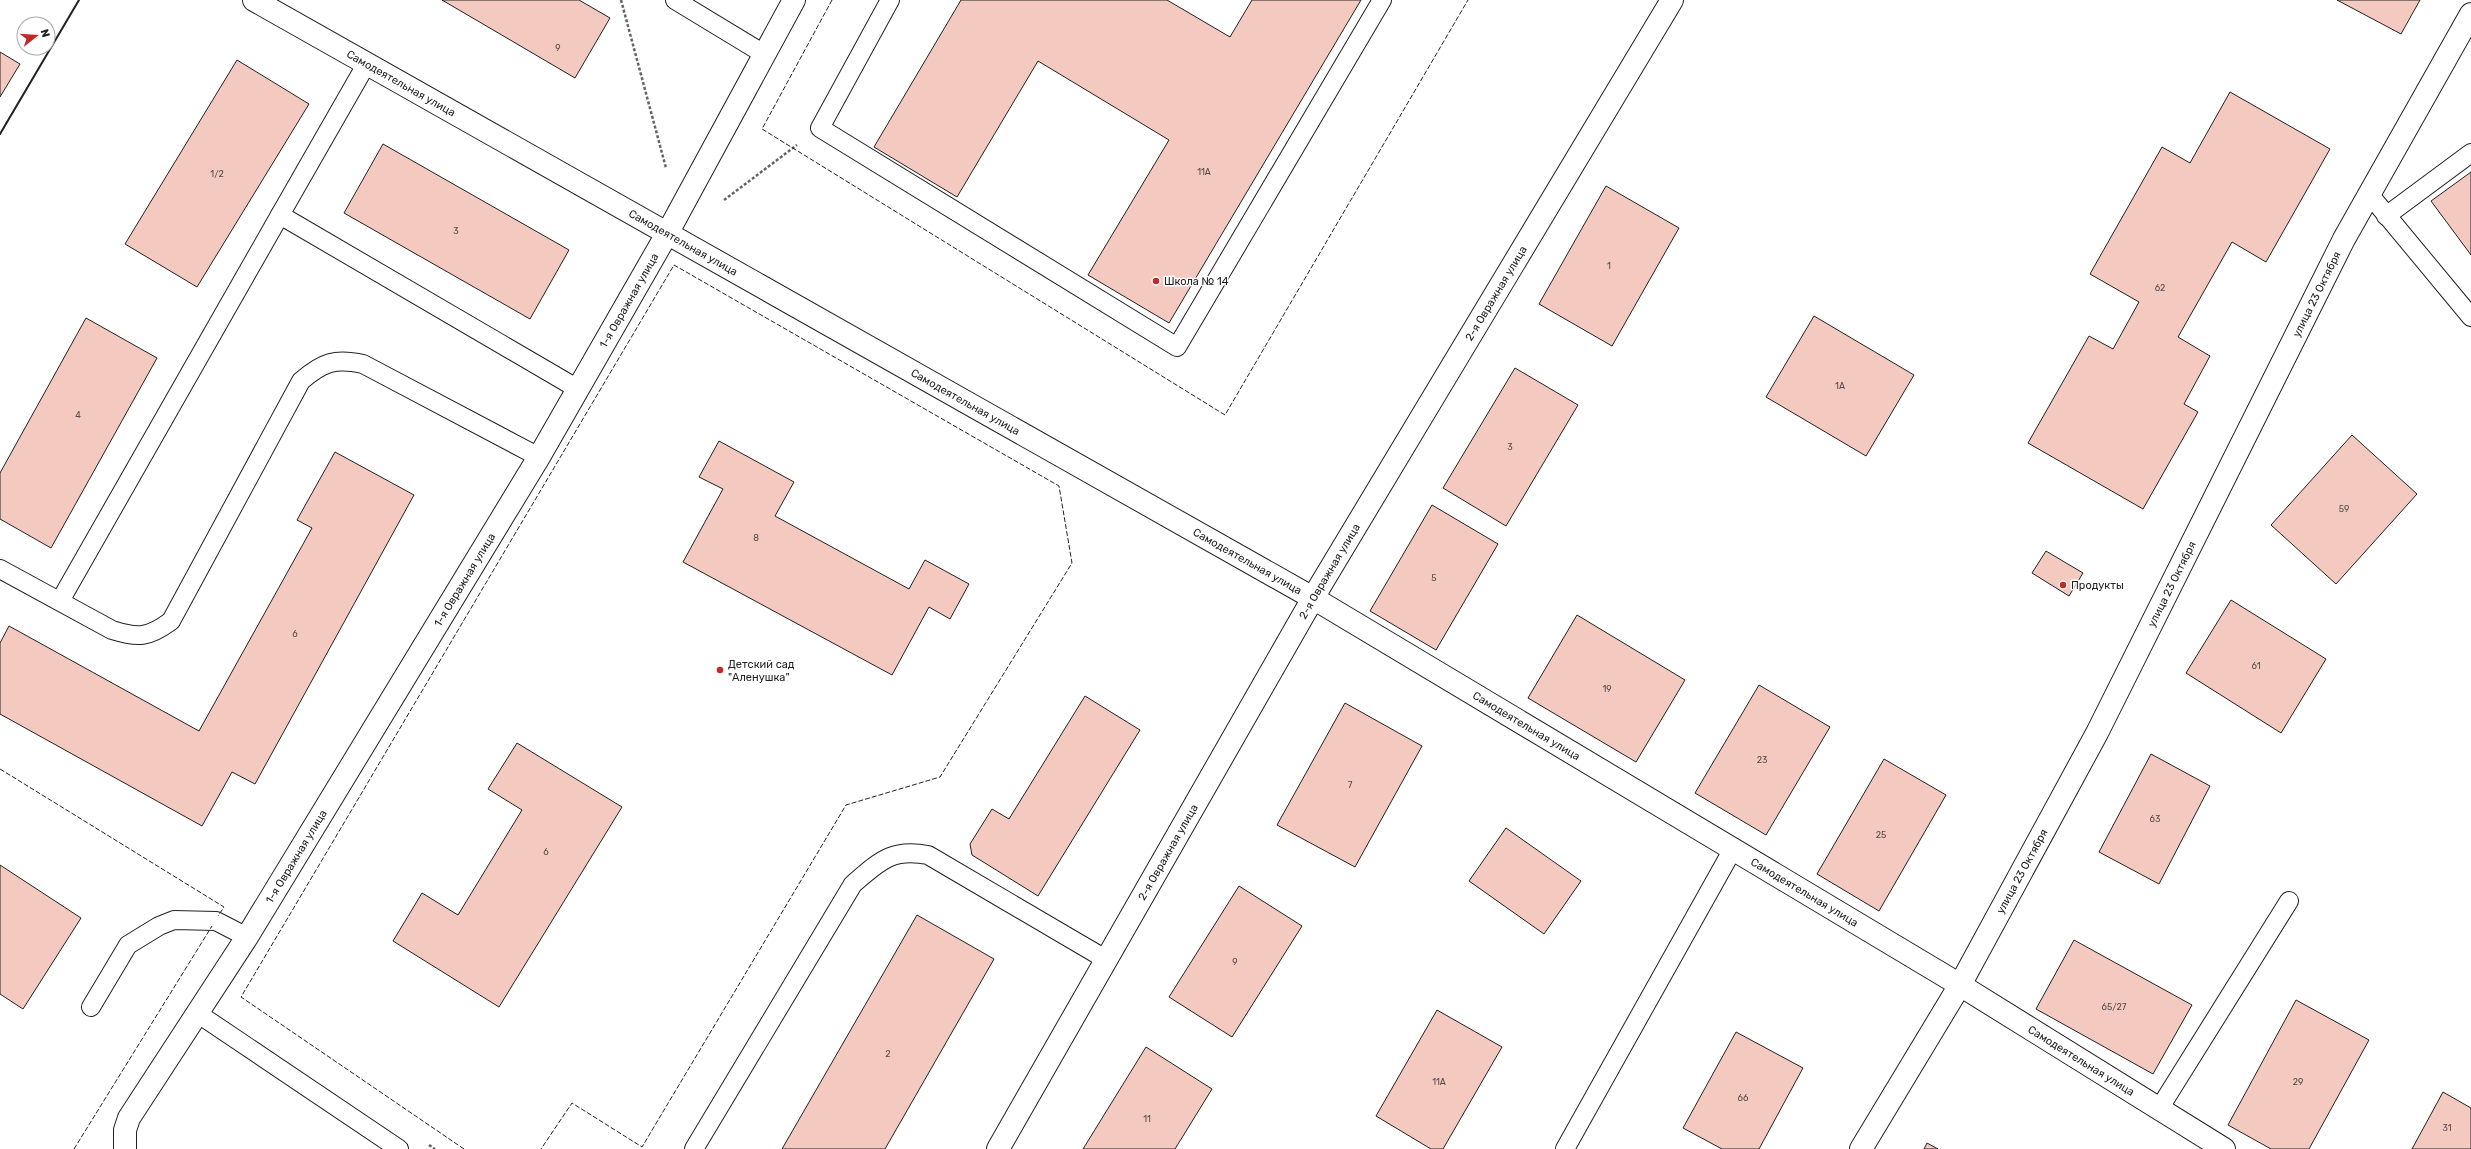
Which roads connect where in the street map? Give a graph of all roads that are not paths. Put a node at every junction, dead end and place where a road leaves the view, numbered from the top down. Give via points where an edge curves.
1 (254, 0) edge
2 (675, 0) edge
3 (794, 0) edge
4 (890, 0) edge
5 (1382, 0) edge
6 (1672, 0) edge
7 (2471, 14) edge
8 (764, 54) junction
9 (367, 63) junction
10 (2471, 153) edge
11 (2369, 194) junction
12 (280, 215) junction
13 (2386, 216) junction
14 (668, 232) junction
15 (2465, 298) edge
16 (2471, 317) edge
17 (578, 389) junction
18 (539, 457) junction
19 (0, 569) edge
20 (1313, 598) junction
21 (60, 602) junction
22 (1733, 849) junction
23 (2289, 901) dead end
24 (247, 937) junction
25 (1107, 960) junction
26 (1960, 985) junction
27 (91, 1007) dead end
28 (197, 1013) junction
29 (2160, 1109) junction
30 (125, 1149) edge
31 (399, 1149) edge
32 (694, 1149) edge
33 (999, 1149) edge
34 (1566, 1149) edge
35 (1861, 1149) edge
36 (2224, 1149) edge

1 - 9 street, Самодеятельная улица
2 - 8 lane
3 - 8 street, 1-я Овражная улица
4 - 5 lane via 820,128 1176,347
6 - 20 street, 2-я Овражная улица
7 - 11 street, улица 23 Октября
8 - 14 street, 1-я Овражная улица
9 - 12 lane
9 - 14 street, Самодеятельная улица
10 - 13 lane
11 - 13 lane
11 - 26 street, улица 23 Октября via 2344,239 2097,733
12 - 17 lane
12 - 21 lane
13 - 15 lane
14 - 17 street, 1-я Овражная улица
14 - 20 street, Самодеятельная улица
15 - 16 lane
17 - 18 street, 1-я Овражная улица
18 - 21 lane via 363,364 344,360 328,363 300,381 171,621 146,636 130,636 112,630
18 - 24 street, 1-я Овражная улица
19 - 21 lane
20 - 22 street, Самодеятельная улица
20 - 25 street, 2-я Овражная улица
22 - 26 street, Самодеятельная улица
22 - 34 lane
23 - 29 lane
24 - 27 lane via 216,921 174,920 159,926 128,945
24 - 28 street, 1-я Овражная улица
25 - 32 lane via 928,855 908,851 891,856 874,865 853,884
25 - 33 street, 2-я Овражная улица
26 - 29 street, Самодеятельная улица
26 - 35 street, улица 23 Октября
28 - 30 street, 1-я Овражная улица via 129,1118 125,1130
28 - 31 lane
29 - 36 street, Самодеятельная улица

